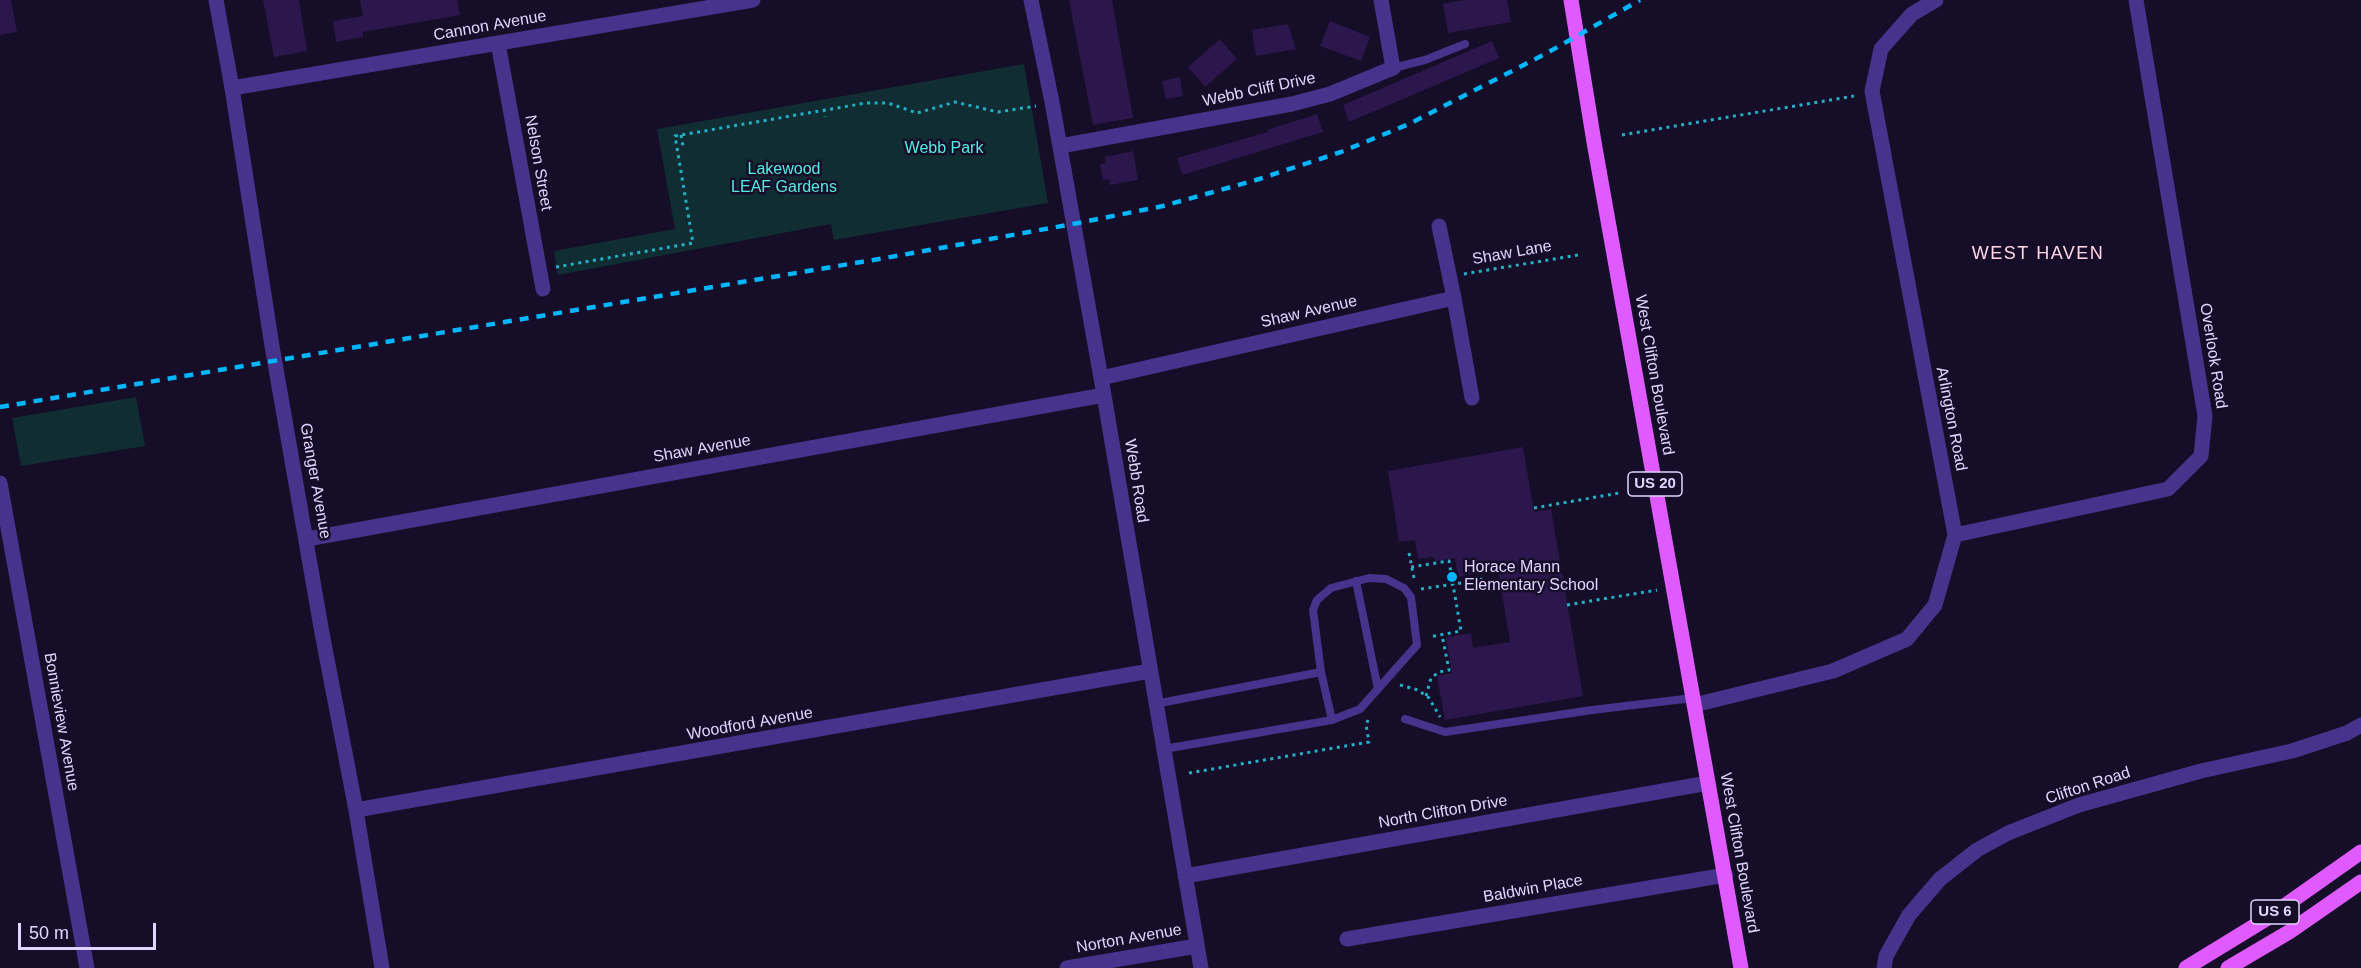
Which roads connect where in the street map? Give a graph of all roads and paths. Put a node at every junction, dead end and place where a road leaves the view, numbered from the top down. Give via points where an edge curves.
1 (216, 0) edge
2 (753, 0) edge
3 (1031, 0) edge
4 (1382, 0) edge
5 (1571, 0) edge
6 (1936, 0) edge
7 (2136, 0) edge
8 (498, 43) junction
9 (1465, 44) dead end
10 (1393, 68) junction
11 (232, 88) junction
12 (1854, 96) dead end
13 (1053, 102) junction
14 (824, 109) junction
15 (825, 117) dead end
16 (681, 135) junction
17 (1622, 135) dead end
18 (683, 146) dead end
19 (1060, 146) junction
20 (1439, 226) dead end
21 (1578, 255) dead end
22 (553, 267) dead end
23 (1449, 276) junction
24 (543, 289) dead end
25 (1454, 298) junction
26 (1101, 378) junction
27 (1104, 396) junction
28 (1472, 398) dead end
29 (0, 483) edge
30 (1619, 493) dead end
31 (1534, 508) dead end
32 (1954, 535) junction
33 (307, 539) junction
34 (1411, 567) dead end
35 (1481, 577) dead end
36 (1356, 581) junction
37 (1453, 584) junction
38 (1673, 587) junction
39 (1419, 590) dead end
40 (1567, 605) dead end
41 (1442, 635) junction
42 (1428, 637) dead end
43 (1150, 672) junction
44 (1321, 672) junction
45 (1400, 685) dead end
46 (1378, 689) junction
47 (1426, 696) junction
48 (1694, 702) junction
49 (1155, 704) junction
50 (1405, 719) dead end
51 (1332, 720) junction
52 (1444, 721) dead end
53 (2361, 725) edge
54 (1164, 749) junction
55 (1708, 783) junction
56 (356, 810) junction
57 (2361, 852) edge
58 (1726, 875) junction
59 (1185, 876) junction
60 (2361, 882) edge
61 (1347, 939) dead end
62 (1197, 946) junction
63 (87, 968) edge
64 (382, 968) edge
65 (1067, 968) edge
66 (1201, 968) edge
67 (1741, 968) edge
68 (1884, 968) edge
69 (2186, 968) edge
70 (2228, 968) edge

1 - 11 street, Granger Avenue
2 - 8 street, Cannon Avenue
3 - 13 street, Webb Road
4 - 10 street
5 - 38 main road, West Clifton Boulevard / US 20
6 - 32 street, Arlington Road via 1912,14 1881,49 1872,91
7 - 32 street, Overlook Road via 2205,416 2201,456 2168,489
8 - 11 street, Cannon Avenue
8 - 24 street, Nelson Street
9 - 10 lane
10 - 19 street, Webb Cliff Drive via 1348,88 1292,104
11 - 33 street, Granger Avenue
12 - 17 path
13 - 14 path via 998,112 955,102 917,112 879,102
13 - 19 street, Webb Road
14 - 15 path
14 - 16 path
16 - 18 path
16 - 22 path via 675,136 693,243
19 - 26 street, Webb Road
20 - 23 street
21 - 23 path, Shaw Lane
23 - 25 street
25 - 26 street, Shaw Avenue
25 - 28 street
26 - 27 street, Webb Road
27 - 33 street, Shaw Avenue
27 - 43 street, Webb Road
29 - 63 street, Bonnieview Avenue
30 - 31 path
32 - 48 street, Arlington Road via 1935,605 1907,639 1833,672
33 - 56 street, Granger Avenue
34 - 37 path via 1449,561
35 - 37 path
36 - 44 lane via 1331,588 1313,609
36 - 46 lane
36 - 46 lane via 1386,579 1404,588 1411,597 1417,645
37 - 39 path
37 - 41 path via 1461,631
38 - 40 path
38 - 48 main road, West Clifton Boulevard / US 20
41 - 42 path
41 - 47 path via 1449,670 1431,678
43 - 49 street, Webb Road
43 - 56 street, Woodford Avenue
44 - 49 lane
44 - 51 lane
45 - 47 path
46 - 51 lane via 1360,709
47 - 52 path
48 - 50 lane via 1592,710 1445,732
48 - 55 main road, West Clifton Boulevard / US 20
49 - 54 street, Webb Road
51 - 54 lane
53 - 68 street, Clifton Road via 2292,751 2079,805 2008,833 1977,850 1940,879 1909,915 1886,956
54 - 59 street, Webb Road
55 - 58 main road, West Clifton Boulevard / US 20
55 - 59 street, North Clifton Drive
56 - 64 street, Granger Avenue
57 - 69 main road, US 6 via 2266,919
58 - 61 street, Baldwin Place
58 - 67 main road, West Clifton Boulevard / US 20
59 - 62 street, Webb Road
60 - 70 main road, US 6
62 - 65 street, Norton Avenue
62 - 66 street, Webb Road

